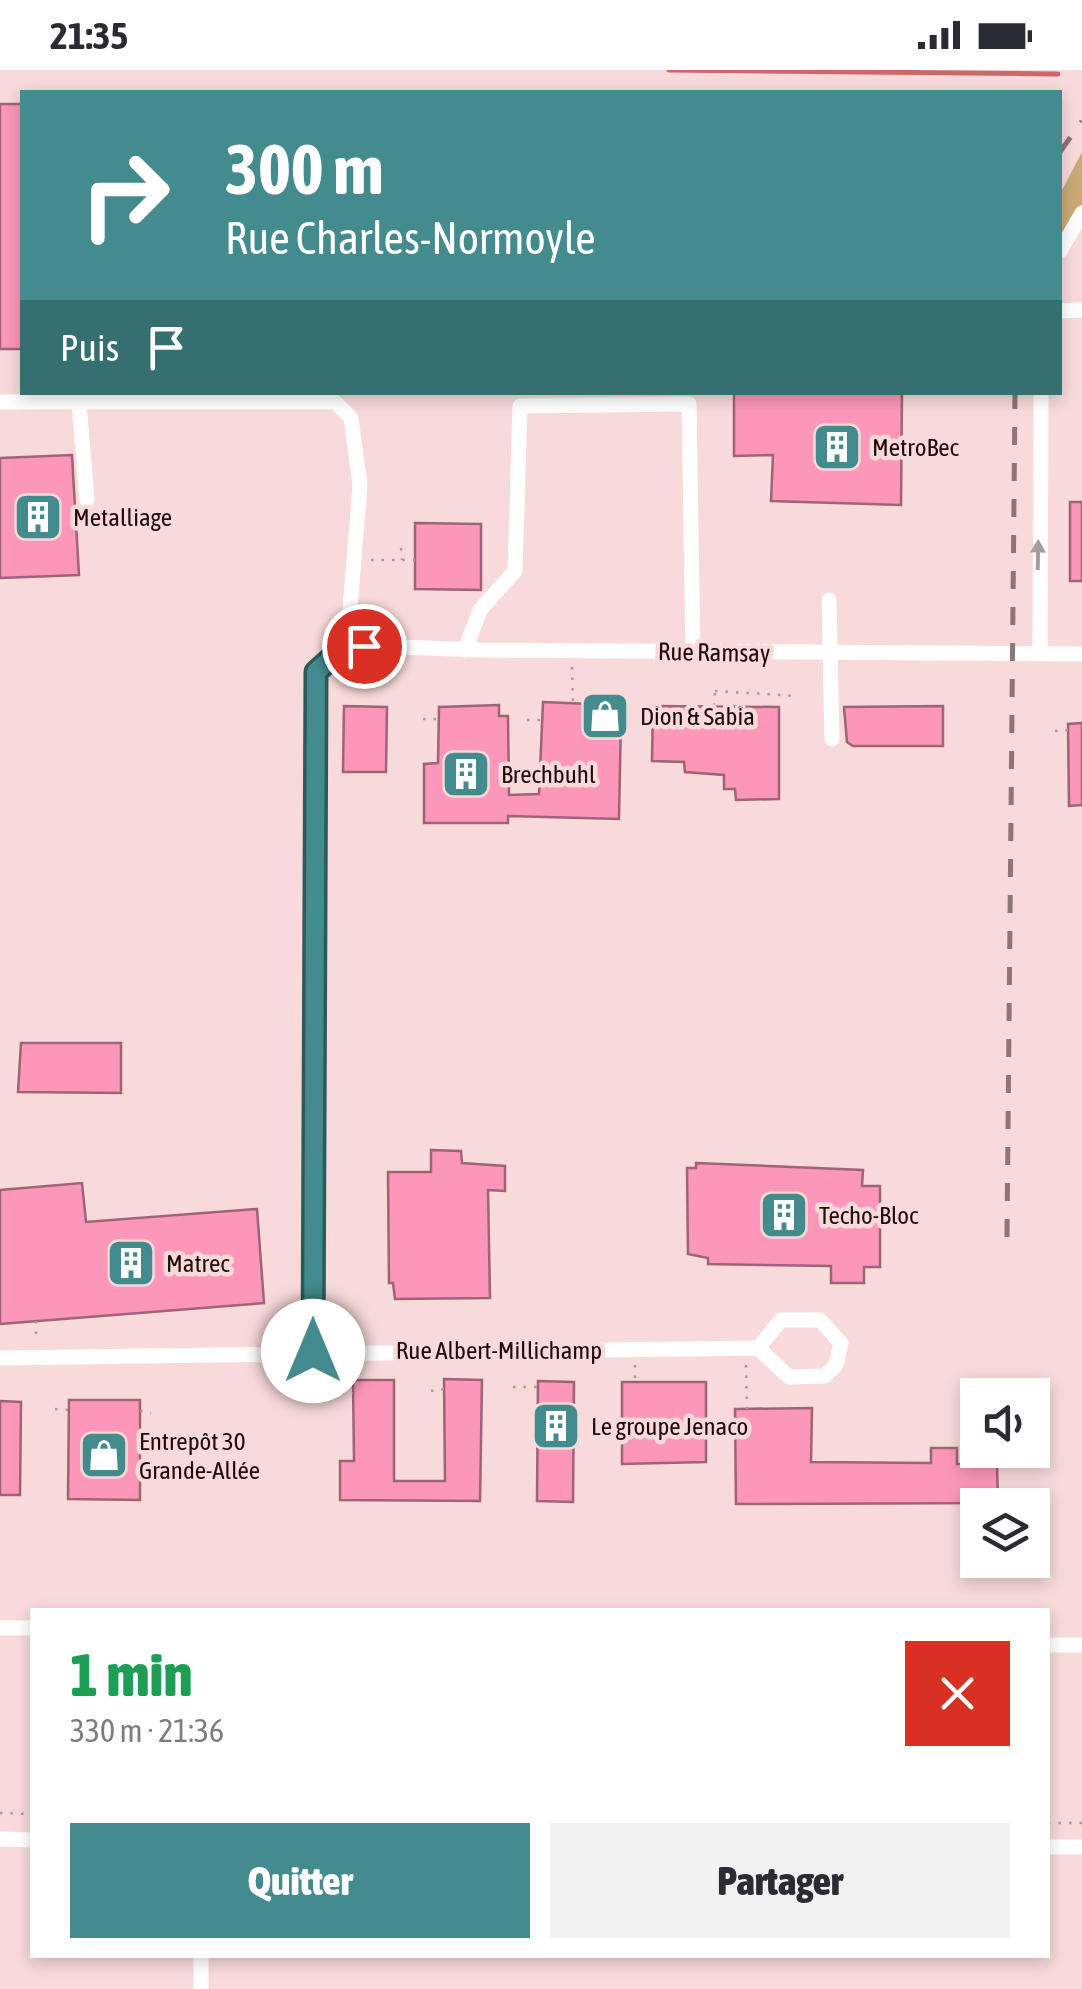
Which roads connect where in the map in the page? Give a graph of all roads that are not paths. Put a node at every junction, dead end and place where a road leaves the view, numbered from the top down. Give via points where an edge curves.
1 (1082, 213) edge
2 (1062, 248) edge
3 (1041, 395) edge
4 (111, 397) edge
5 (75, 399) edge
6 (0, 402) edge
7 (87, 500) dead end
8 (829, 600) dead end
9 (347, 644) junction
10 (465, 650) junction
11 (692, 652) junction
12 (1040, 652) junction
13 (828, 653) junction
14 (1082, 654) edge
15 (832, 739) dead end
16 (752, 1348) junction
17 (313, 1351) junction
18 (0, 1358) edge
19 (0, 1628) edge
20 (30, 1628) edge
21 (1050, 1645) edge
22 (1082, 1645) edge
23 (0, 1840) edge
24 (30, 1840) edge
25 (1050, 1847) edge
26 (1082, 1847) edge
27 (202, 1958) edge
28 (201, 1989) edge

1 - 2 street
12 -> 3 street
4 - 5 street
4 - 9 street via 335,402 351,418 360,485
5 - 6 street
5 - 7 street
8 - 13 street
9 - 10 street, Rue Ramsay
9 - 17 street via 316,672
10 - 11 street, Rue Ramsay
10 - 11 street via 480,610 515,570 520,406 689,404
11 - 13 street, Rue Ramsay
12 - 13 street, Rue Ramsay
12 - 14 street, Rue Ramsay
13 - 15 street
16 - 16 street via 789,1377 826,1376 841,1343 820,1320 781,1320
16 - 17 street, Rue Albert-Millichamp
17 - 18 street, Rue Albert-Millichamp
19 - 20 street
21 - 22 street
23 - 24 street
25 - 26 street
27 - 28 street

